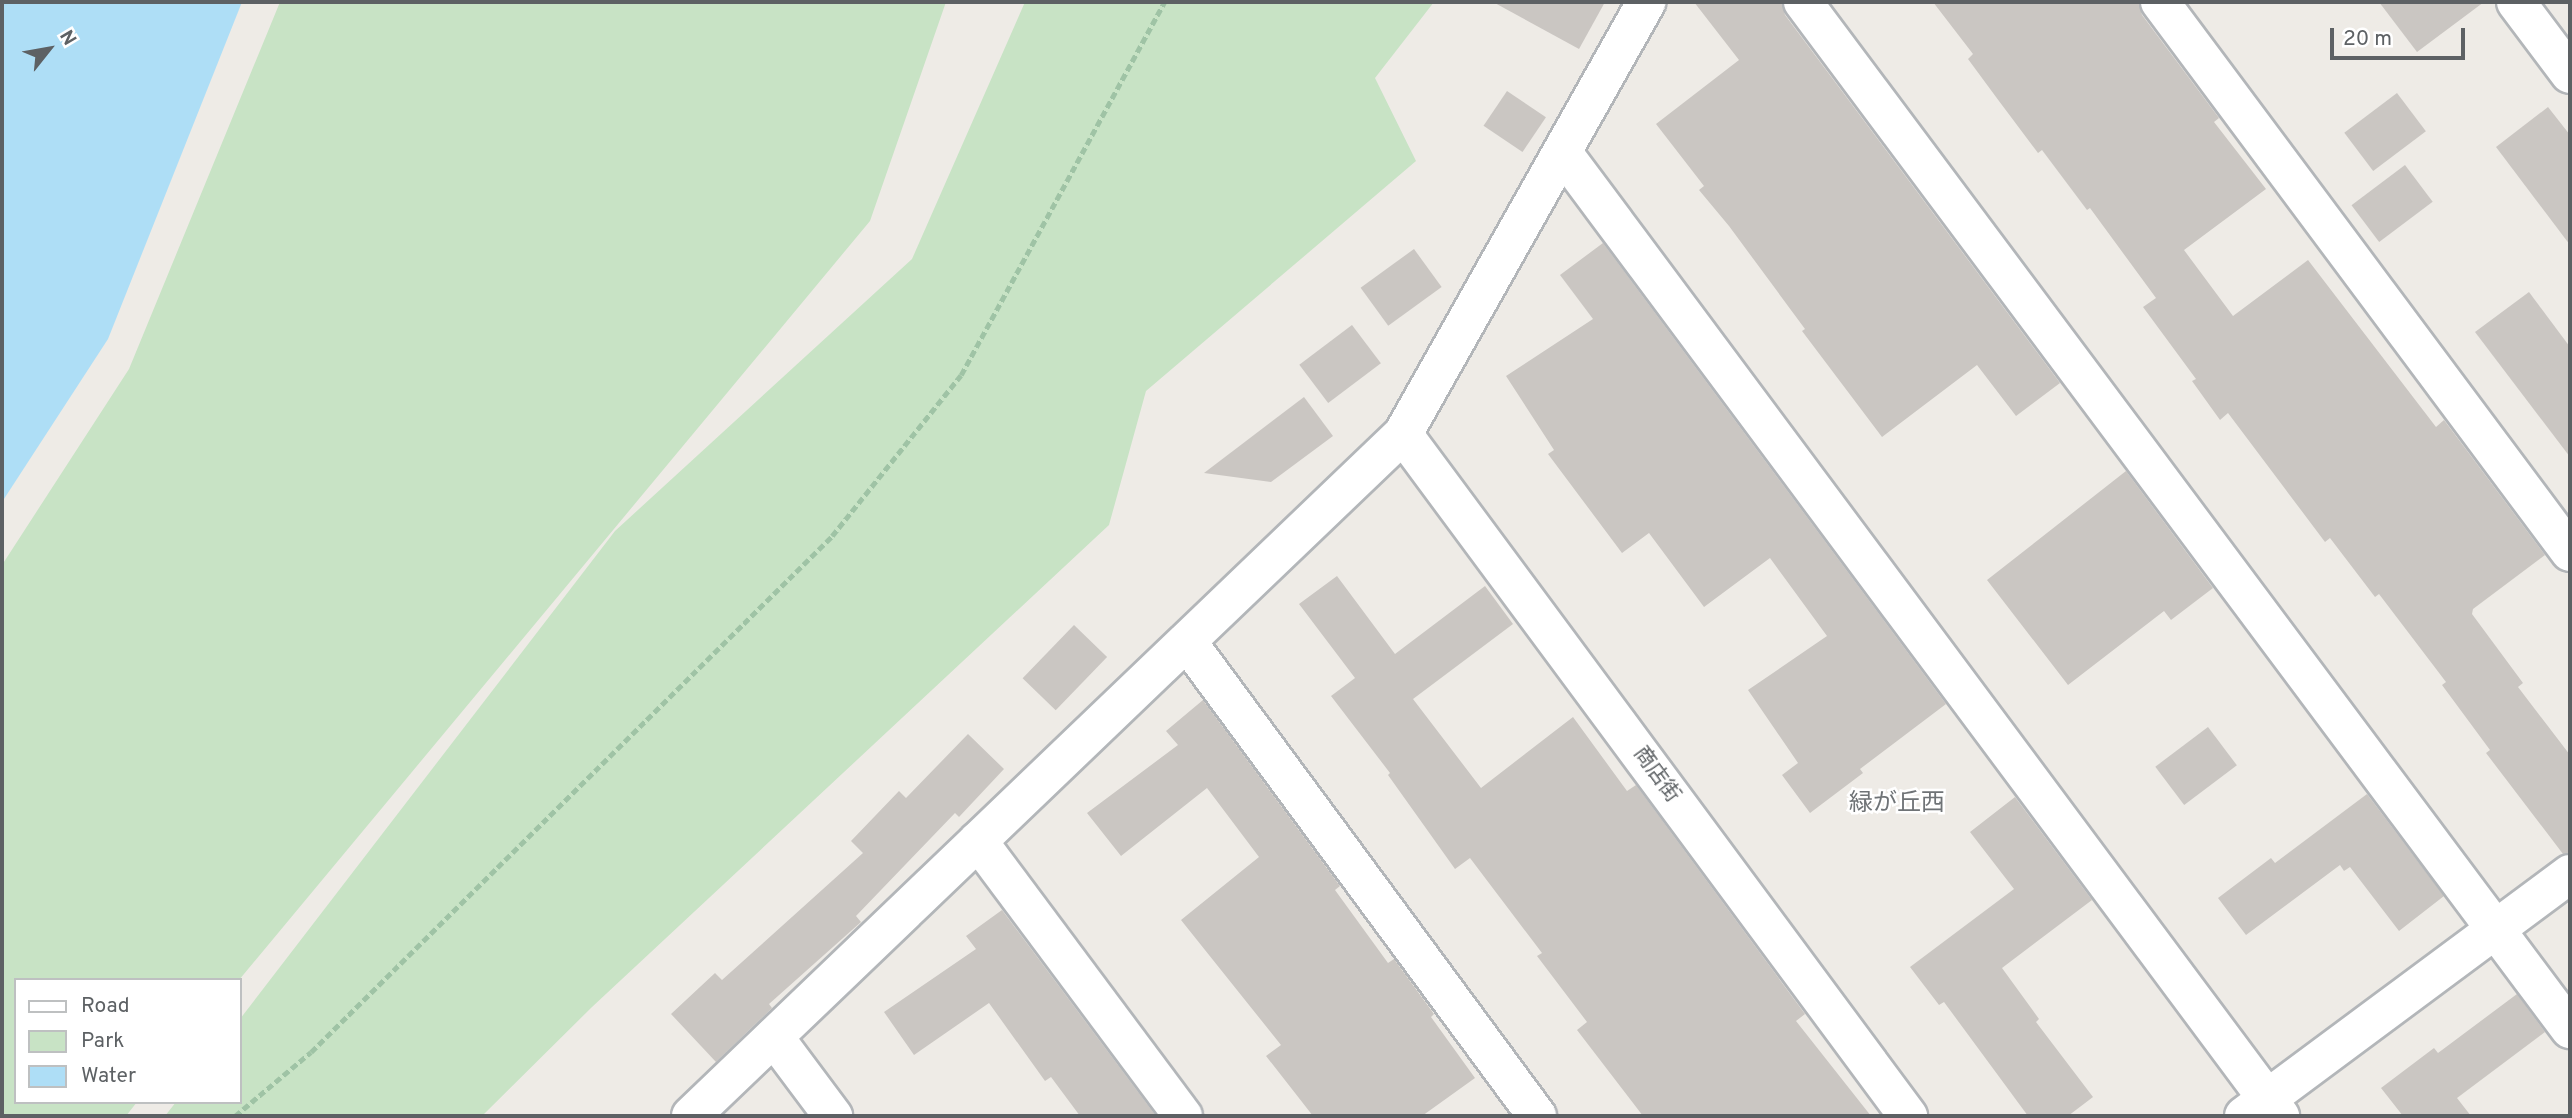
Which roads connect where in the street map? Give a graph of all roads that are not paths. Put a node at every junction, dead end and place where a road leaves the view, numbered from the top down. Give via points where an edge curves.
1 (1646, 2) edge
2 (1803, 2) edge
3 (2160, 2) edge
4 (2516, 2) edge
5 (2570, 74) edge
6 (1563, 153) junction
7 (1404, 434) junction
8 (2570, 552) edge
9 (1188, 643) junction
10 (978, 841) junction
11 (2570, 874) edge
12 (2496, 930) junction
13 (2570, 1029) edge
14 (774, 1037) junction
15 (2264, 1110) edge
16 (691, 1116) edge
17 (833, 1116) edge
18 (1183, 1116) edge
19 (1537, 1116) edge
20 (1908, 1116) edge

1 - 6 street
2 - 12 street
3 - 8 street
4 - 5 street
6 - 7 street
6 - 15 street
7 - 9 street
7 - 20 street, 商店街
9 - 10 street
9 - 19 street
10 - 14 street
10 - 18 street
11 - 12 street
12 - 13 street
12 - 15 street
14 - 16 street
14 - 17 street

